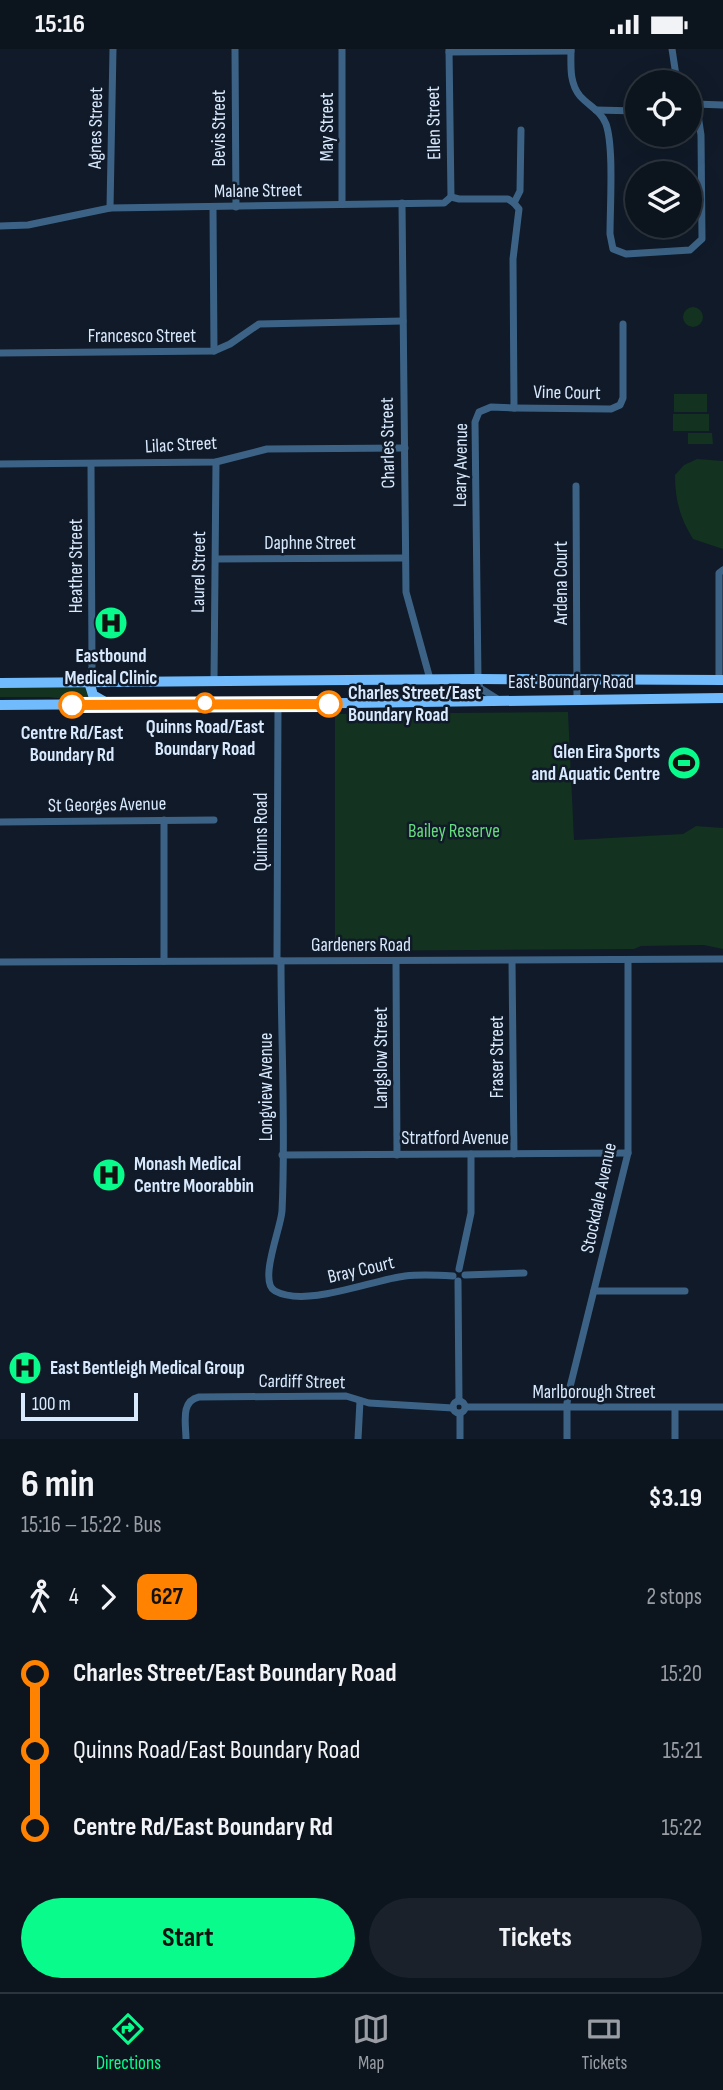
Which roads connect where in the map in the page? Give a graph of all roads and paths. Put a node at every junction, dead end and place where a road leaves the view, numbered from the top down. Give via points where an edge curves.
1 (113, 49) edge
2 (234, 49) edge
3 (342, 49) edge
4 (672, 49) edge
5 (449, 50) edge
6 (570, 50) edge
7 (675, 70) edge
8 (702, 103) edge
9 (723, 105) edge
10 (596, 110) junction
11 (625, 111) edge
12 (702, 113) edge
13 (522, 130) dead end
14 (701, 147) edge
15 (451, 197) junction
16 (514, 203) junction
17 (342, 204) junction
18 (402, 204) junction
19 (236, 207) junction
20 (110, 208) junction
21 (213, 208) junction
22 (0, 226) edge
23 (402, 321) junction
24 (623, 324) dead end
25 (214, 351) junction
26 (0, 353) edge
27 (514, 408) junction
28 (405, 448) junction
29 (216, 462) junction
30 (0, 464) edge
31 (91, 464) junction
32 (576, 486) dead end
33 (405, 558) junction
34 (216, 559) junction
35 (723, 570) edge
36 (92, 667) junction
37 (430, 679) junction
38 (478, 679) junction
39 (577, 680) junction
40 (721, 680) edge
41 (2, 681) edge
42 (214, 681) junction
43 (105, 682) junction
44 (89, 683) junction
45 (723, 698) edge
46 (499, 700) junction
47 (577, 700) junction
48 (110, 704) junction
49 (278, 704) junction
50 (0, 705) edge
51 (164, 820) junction
52 (214, 820) dead end
53 (0, 822) edge
54 (723, 959) edge
55 (628, 960) junction
56 (164, 961) junction
57 (279, 961) junction
58 (396, 961) junction
59 (512, 961) junction
60 (0, 962) edge
61 (628, 1153) junction
62 (397, 1154) junction
63 (471, 1154) junction
64 (514, 1154) junction
65 (282, 1155) junction
66 (462, 1272) junction
67 (524, 1273) dead end
68 (456, 1278) junction
69 (594, 1291) junction
70 (685, 1291) dead end
71 (276, 1292) joint
72 (360, 1401) junction
73 (460, 1407) junction
74 (723, 1407) edge
75 (567, 1408) junction
76 (675, 1408) junction
77 (186, 1439) edge
78 (358, 1439) edge
79 (460, 1439) edge
80 (567, 1439) edge
81 (675, 1439) edge

1 - 20 street, Agnes Street
2 - 19 street, Bevis Street
3 - 17 street, May Street
4 - 7 street
5 - 6 street
5 - 15 street, Ellen Street
6 - 10 street via 571,75 579,95
8 - 9 street
9 - 12 street
10 - 11 street
10 - 14 street via 609,140 613,249 626,254 690,250 702,239
13 - 16 street via 520,191
15 - 16 street, Malane Street
15 - 18 street, Malane Street via 444,203
16 - 27 street via 519,209 513,259
17 - 18 street, Malane Street
17 - 19 street, Malane Street
18 - 23 street, Charles Street
19 - 21 street, Malane Street
20 - 21 street, Malane Street
20 - 22 street, Malane Street via 28,225
21 - 25 street
23 - 25 street, Francesco Street via 258,324
23 - 28 street, Charles Street
24 - 27 street, Vine Court via 620,405 611,409
25 - 26 street, Francesco Street
27 - 38 street, Leary Avenue via 491,407 479,412 475,422
28 - 29 street, Lilac Street via 267,449
28 - 33 street, Charles Street
29 - 31 street, Lilac Street
29 - 34 street, Laurel Street
30 - 31 street, Lilac Street
31 - 36 street, Heather Street
32 - 39 street, Ardena Court
33 - 34 street, Daphne Street
33 - 37 street, Charles Street via 406,593
34 - 42 street, Laurel Street
35 - 40 street via 719,573
36 - 43 street
36 - 44 street, Heather Street
37 - 38 main road, East Boundary Road
37 - 42 main road, East Boundary Road
38 - 39 main road, East Boundary Road
38 - 46 street via 480,688
39 - 40 main road, East Boundary Road
39 - 47 street, Ardena Court
41 - 44 main road, East Boundary Road
42 - 43 main road, East Boundary Road
43 - 44 main road, East Boundary Road
44 - 48 main road via 95,697
45 - 47 main road, East Boundary Road
46 - 47 main road, East Boundary Road
46 - 49 main road, East Boundary Road
48 - 49 main road, East Boundary Road
48 - 50 main road, East Boundary Road
49 - 57 street, Quinns Road
51 - 52 street, St Georges Avenue
51 - 53 street, St Georges Avenue
51 - 56 street
54 - 55 street, Gardeners Road
55 - 59 street, Gardeners Road
55 - 61 street, Stockdale Avenue
56 - 57 street, Gardeners Road
56 - 60 street, Gardeners Road
57 - 58 street, Gardeners Road
57 - 65 street, Longview Avenue
58 - 59 street, Gardeners Road
58 - 62 street, Langslow Street
59 - 64 street, Fraser Street
61 - 64 street, Stratford Avenue
61 - 69 street, Stockdale Avenue
62 - 63 street, Stratford Avenue
62 - 65 street, Stratford Avenue
63 - 64 street, Stratford Avenue
63 - 66 street via 471,1213
65 - 71 street, Longview Avenue via 282,1214 267,1279
66 - 67 street
66 - 68 street via 456,1270
68 - 71 street, Bray Court via 405,1276 322,1295
68 - 73 street
69 - 70 street
69 - 75 street, Stockdale Avenue
72 - 73 street, Cardiff Street
72 - 77 street, Cardiff Street via 346,1397 196,1397 187,1404
72 - 78 street
73 - 75 street, Marlborough Street
73 - 79 street
74 - 76 street, Marlborough Street
75 - 76 street, Marlborough Street
75 - 80 street, Stockdale Avenue
76 - 81 street

